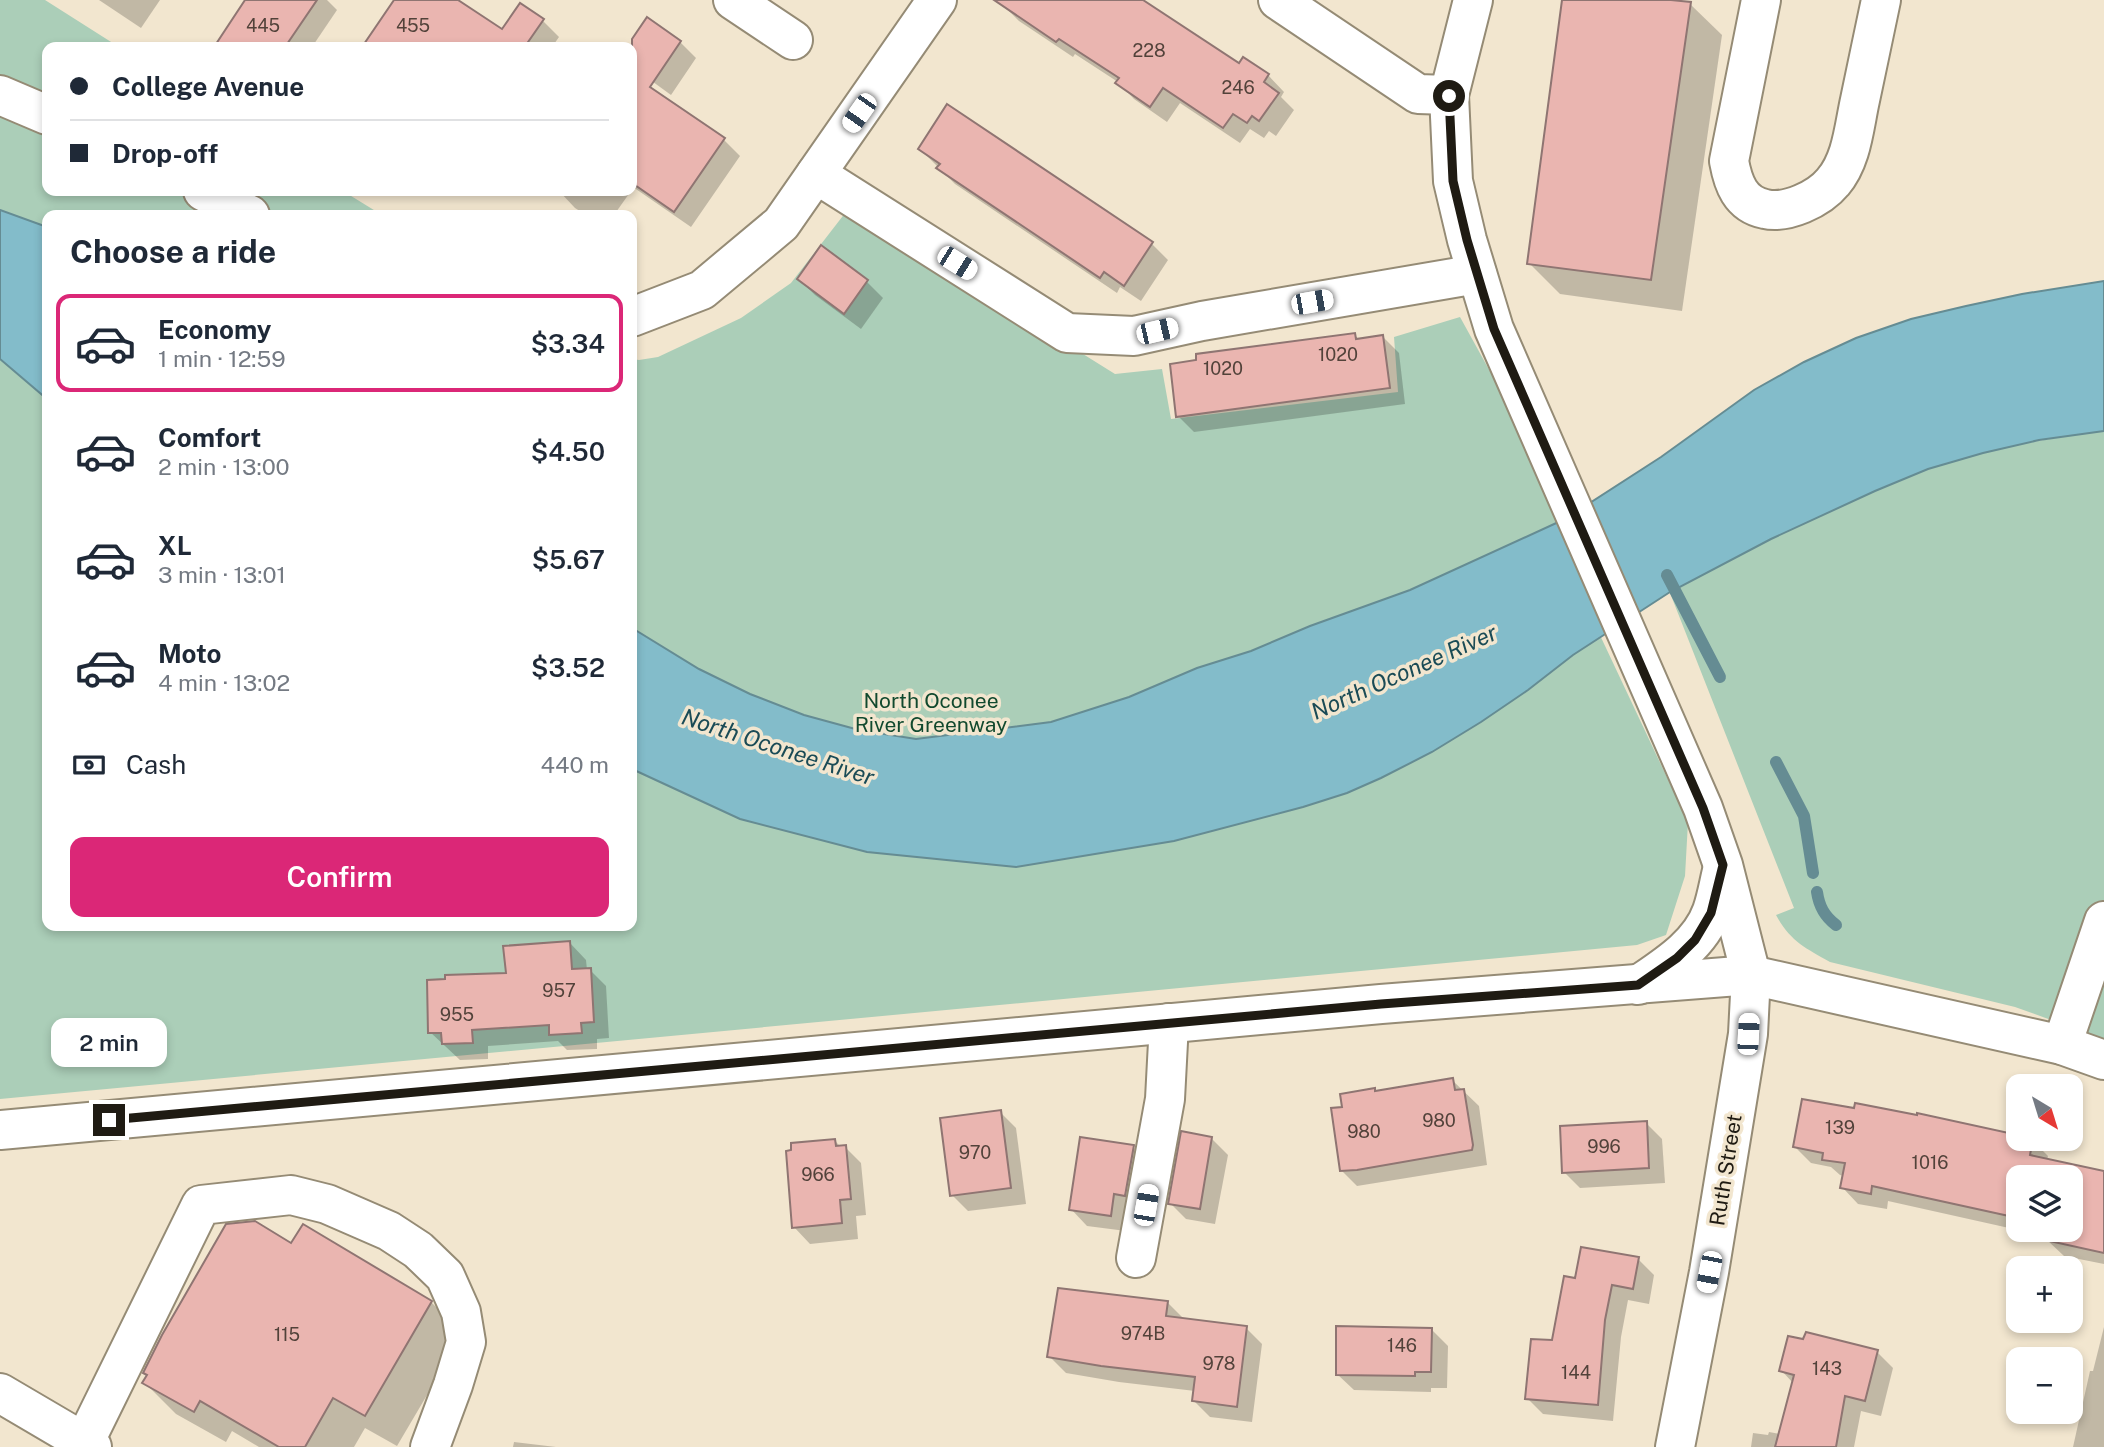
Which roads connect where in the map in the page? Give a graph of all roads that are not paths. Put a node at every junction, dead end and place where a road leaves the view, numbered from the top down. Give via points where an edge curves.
1 (733, 0) edge
2 (937, 0) edge
3 (1278, 0) edge
4 (1473, 0) edge
5 (1761, 0) edge
6 (1881, 0) edge
7 (793, 40) dead end
8 (0, 96) edge
9 (1449, 96) junction
10 (42, 113) edge
11 (816, 174) junction
12 (213, 196) edge
13 (240, 210) edge
14 (1477, 274) junction
15 (637, 315) edge
16 (1723, 865) junction
17 (2104, 921) edge
18 (1751, 975) junction
19 (1638, 985) junction
20 (1169, 1023) junction
21 (2062, 1045) junction
22 (2104, 1060) edge
23 (0, 1130) edge
24 (1136, 1258) dead end
25 (0, 1393) edge
26 (86, 1446) edge
27 (430, 1447) edge
28 (1675, 1447) edge

1 - 7 street
2 - 11 street
3 - 9 street via 1418,94
4 - 9 street, Ruth Street
5 - 6 street via 1729,161 1733,183 1745,199 1765,209 1789,208 1814,198 1833,182 1847,158
8 - 10 street
9 - 14 street, Ruth Street via 1453,181
11 - 14 street via 1067,333 1134,336
11 - 15 street via 781,224 702,289
12 - 13 street
14 - 16 street, Ruth Street via 1494,329 1703,808
16 - 18 street, Ruth Street
16 - 19 street via 1711,913 1695,940
17 - 21 street
18 - 19 street
18 - 21 street
18 - 28 street, Ruth Street via 1748,1034
19 - 20 street
20 - 23 street
20 - 24 street via 1165,1099
21 - 22 street
25 - 26 street
26 - 27 street via 201,1205 291,1195 327,1204 390,1231 445,1276 461,1312 466,1342

